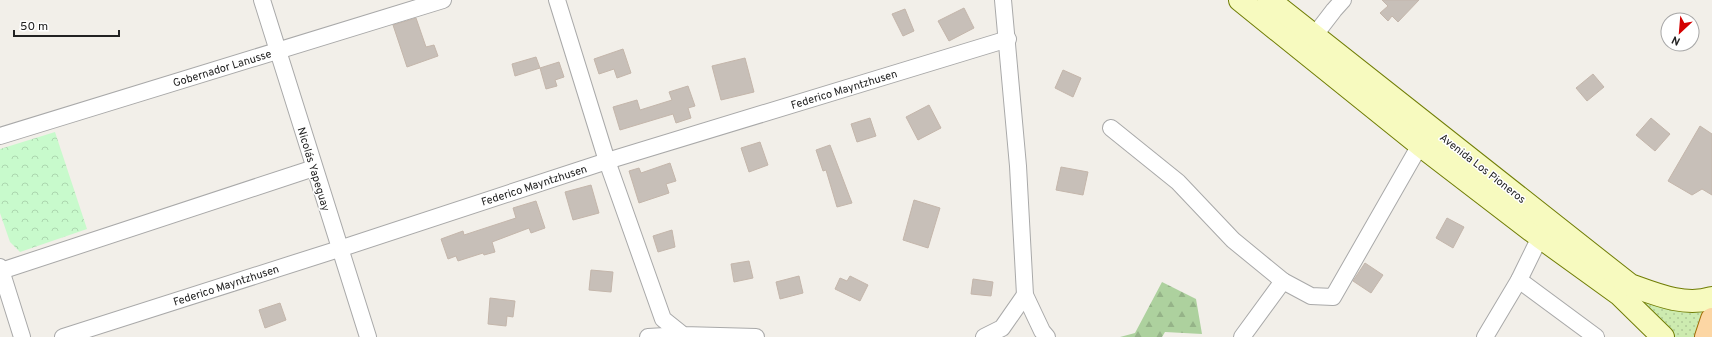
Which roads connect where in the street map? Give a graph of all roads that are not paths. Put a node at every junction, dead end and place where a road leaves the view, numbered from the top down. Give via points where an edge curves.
1 (262, 0) edge
2 (443, 0) edge
3 (557, 0) edge
4 (1003, 0) edge
5 (1240, 0) edge
6 (1269, 0) edge
7 (1343, 0) edge
8 (425, 3) edge
9 (1314, 36) junction
10 (1008, 39) junction
11 (277, 51) junction
12 (1111, 128) dead end
13 (0, 136) edge
14 (1420, 145) junction
15 (607, 161) junction
16 (314, 168) junction
17 (1546, 229) junction
18 (339, 249) junction
19 (1, 269) edge
20 (1519, 280) junction
21 (1283, 281) junction
22 (1025, 295) junction
23 (1712, 298) edge
24 (1712, 319) edge
25 (683, 335) junction
26 (22, 337) edge
27 (63, 337) edge
28 (368, 337) edge
29 (648, 337) edge
30 (756, 337) edge
31 (984, 337) edge
32 (1047, 337) edge
33 (1242, 337) edge
34 (1485, 337) edge
35 (1596, 337) edge
36 (1664, 337) edge
37 (1706, 337) edge

1 - 11 street, Nicolás Yapeguay
2 - 8 street, Gobernador Lanusse
3 - 15 street
4 - 10 street
5 - 14 main road, Avenida Los Pioneros
6 - 9 main road, Avenida Los Pioneros
7 - 9 street
8 - 11 street, Gobernador Lanusse
9 - 17 main road, Avenida Los Pioneros
10 - 15 street, Federico Mayntzhusen
10 - 22 street
11 - 13 street, Gobernador Lanusse
11 - 16 street, Nicolás Yapeguay
12 - 21 street via 1178,182 1233,240
14 - 17 main road, Avenida Los Pioneros
14 - 21 street via 1333,296 1311,296
15 - 18 street, Federico Mayntzhusen
15 - 25 street via 663,320
16 - 18 street, Nicolás Yapeguay
16 - 19 street
17 - 20 street
17 - 23 main road, Avenida Los Pioneros via 1630,285 1676,299
17 - 36 main road, Avenida Los Pioneros
18 - 27 street, Federico Mayntzhusen
18 - 28 street, Nicolás Yapeguay
19 - 26 street
20 - 34 street
20 - 35 street
21 - 33 street
22 - 31 street via 1002,328
22 - 32 street
24 - 37 main road
25 - 29 street
25 - 30 street

